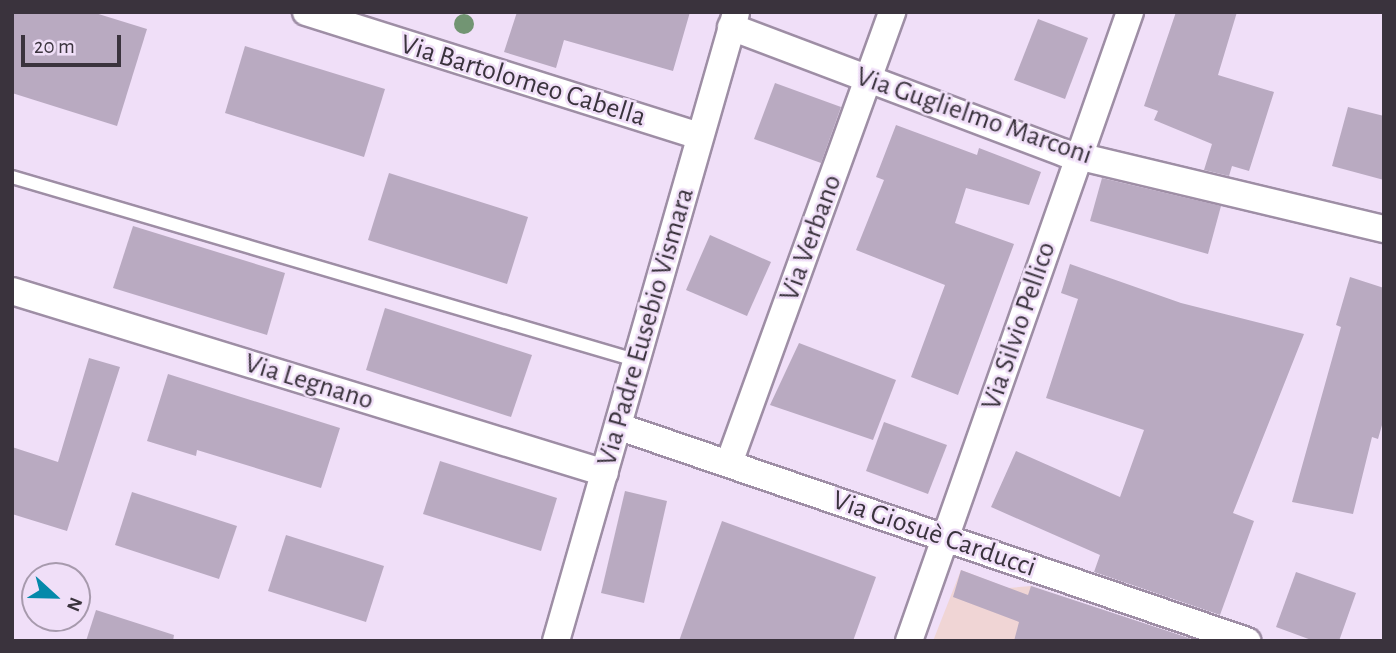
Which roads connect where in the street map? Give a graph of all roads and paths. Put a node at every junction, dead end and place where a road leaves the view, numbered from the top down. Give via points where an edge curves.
1 (306, 12) edge
2 (891, 12) edge
3 (1130, 12) edge
4 (734, 20) edge
5 (869, 80) junction
6 (700, 136) junction
7 (1079, 156) junction
8 (12, 177) edge
9 (1384, 229) edge
10 (12, 291) edge
11 (638, 361) junction
12 (620, 427) junction
13 (729, 463) junction
14 (605, 473) junction
15 (945, 539) junction
16 (556, 641) edge
17 (909, 641) edge
18 (1247, 641) edge

1 - 6 street, Via Bartolomeo Cabella
2 - 5 street, Via Verbano
3 - 7 street, Via Silvio Pellico
4 - 5 street, Via Guglielmo Marconi
4 - 6 street, Via Padre Eusebio Vismara
5 - 7 street, Via Guglielmo Marconi
5 - 13 street, Via Verbano
6 - 11 street, Via Padre Eusebio Vismara
7 - 9 street, Via Guglielmo Marconi
7 - 15 street, Via Silvio Pellico
8 - 11 lane
10 - 14 street, Via Legnano
11 - 12 street, Via Padre Eusebio Vismara
12 - 13 street, Via Giosuè Carducci
12 - 14 street, Via Padre Eusebio Vismara
13 - 15 street, Via Giosuè Carducci
14 - 16 street, Via Padre Eusebio Vismara
15 - 17 street, Via Silvio Pellico
15 - 18 street, Via Giosuè Carducci

